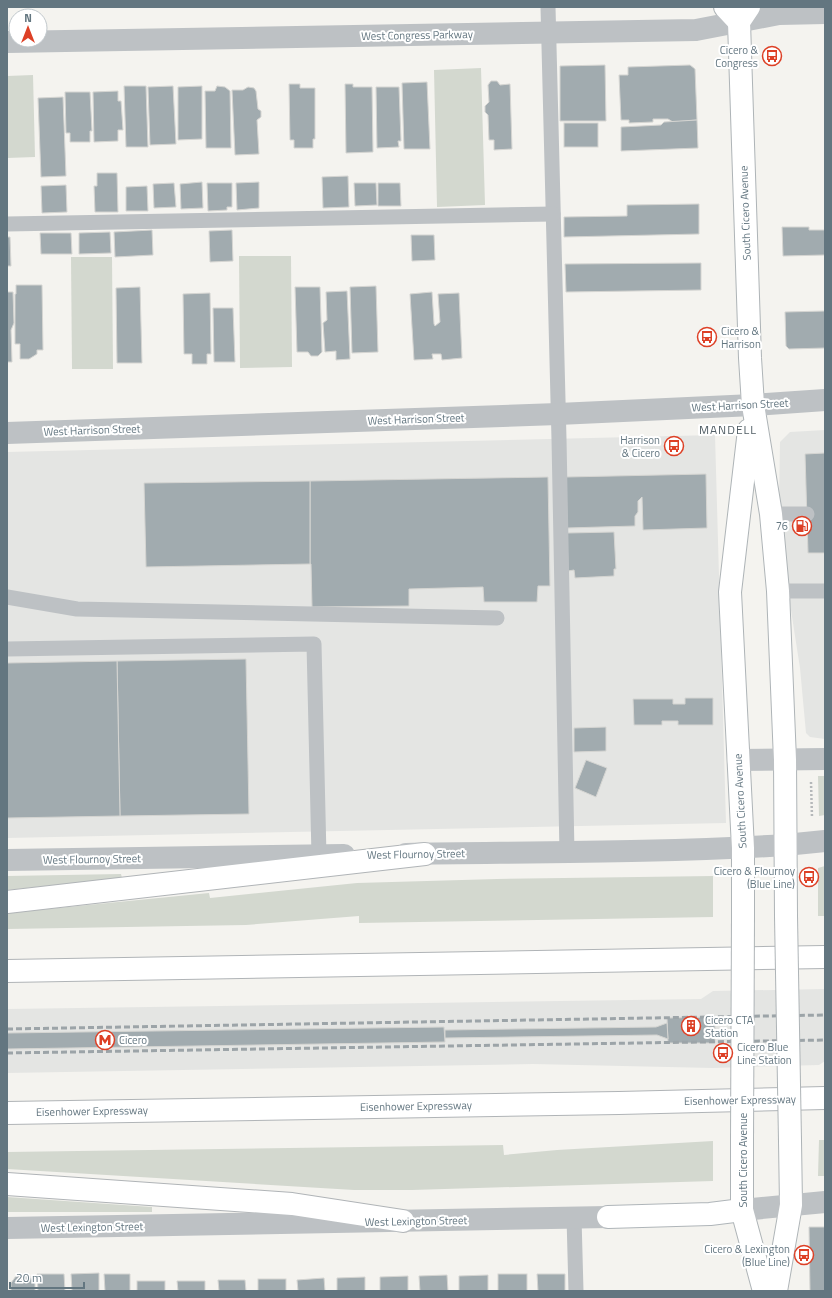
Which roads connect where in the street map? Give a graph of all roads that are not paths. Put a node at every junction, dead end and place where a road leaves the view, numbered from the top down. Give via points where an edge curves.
1 (548, 7) edge
2 (737, 12) edge
3 (825, 13) edge
4 (549, 33) junction
5 (7, 42) edge
6 (553, 214) junction
7 (7, 224) edge
8 (825, 400) edge
9 (752, 405) junction
10 (558, 414) junction
11 (7, 433) edge
12 (771, 514) junction
13 (807, 514) dead end
14 (778, 591) junction
15 (825, 591) edge
16 (7, 597) edge
17 (496, 618) dead end
18 (7, 648) edge
19 (825, 759) edge
20 (738, 760) junction
21 (785, 760) junction
22 (825, 841) edge
23 (785, 845) junction
24 (743, 848) junction
25 (567, 853) junction
26 (426, 854) junction
27 (319, 856) junction
28 (7, 860) edge
29 (7, 902) edge
30 (825, 957) edge
31 (7, 971) edge
32 (825, 1098) edge
33 (7, 1113) edge
34 (7, 1184) edge
35 (825, 1202) edge
36 (791, 1205) junction
37 (742, 1210) junction
38 (608, 1217) joint
39 (574, 1218) junction
40 (403, 1221) junction
41 (7, 1228) edge
42 (576, 1291) edge
43 (764, 1291) edge
44 (776, 1291) edge

1 - 4 lane
2 - 3 street, West Congress Parkway
2 - 4 street, West Congress Parkway via 696,30
2 - 9 main road, South Cicero Avenue
4 - 5 street, West Congress Parkway
4 - 6 lane
6 - 7 lane
6 - 10 lane
8 - 9 street, West Harrison Street
9 - 10 street, West Harrison Street
9 - 12 main road, South Cicero Avenue
9 - 20 main road, South Cicero Avenue via 730,592
10 - 11 street, West Harrison Street
10 - 25 lane
12 - 13 lane
12 - 14 main road, South Cicero Avenue
14 - 15 lane
14 - 21 main road, South Cicero Avenue
16 - 17 lane via 77,609
18 - 27 lane via 314,644
19 - 21 street
20 - 21 street
20 - 24 main road, South Cicero Avenue
21 - 23 main road, South Cicero Avenue
22 - 23 street, West Flournoy Street
23 - 24 street, West Flournoy Street
23 - 36 main road, South Cicero Avenue, bridge
24 - 25 street, West Flournoy Street
24 - 37 main road, South Cicero Avenue, bridge
25 - 26 street, West Flournoy Street
26 - 27 street, West Flournoy Street
26 - 29 main road
27 - 28 street, West Flournoy Street
30 - 31 main road
32 - 33 main road, Eisenhower Expressway
34 - 40 main road via 292,1204
35 - 36 street, West Lexington Street
36 - 37 street, West Lexington Street
36 - 44 main road, South Cicero Avenue
37 - 38 main road, West Lexington Street via 710,1214
37 - 43 main road, South Cicero Avenue
38 - 39 street, West Lexington Street
39 - 40 street, West Lexington Street
39 - 42 lane
40 - 41 street, West Lexington Street

